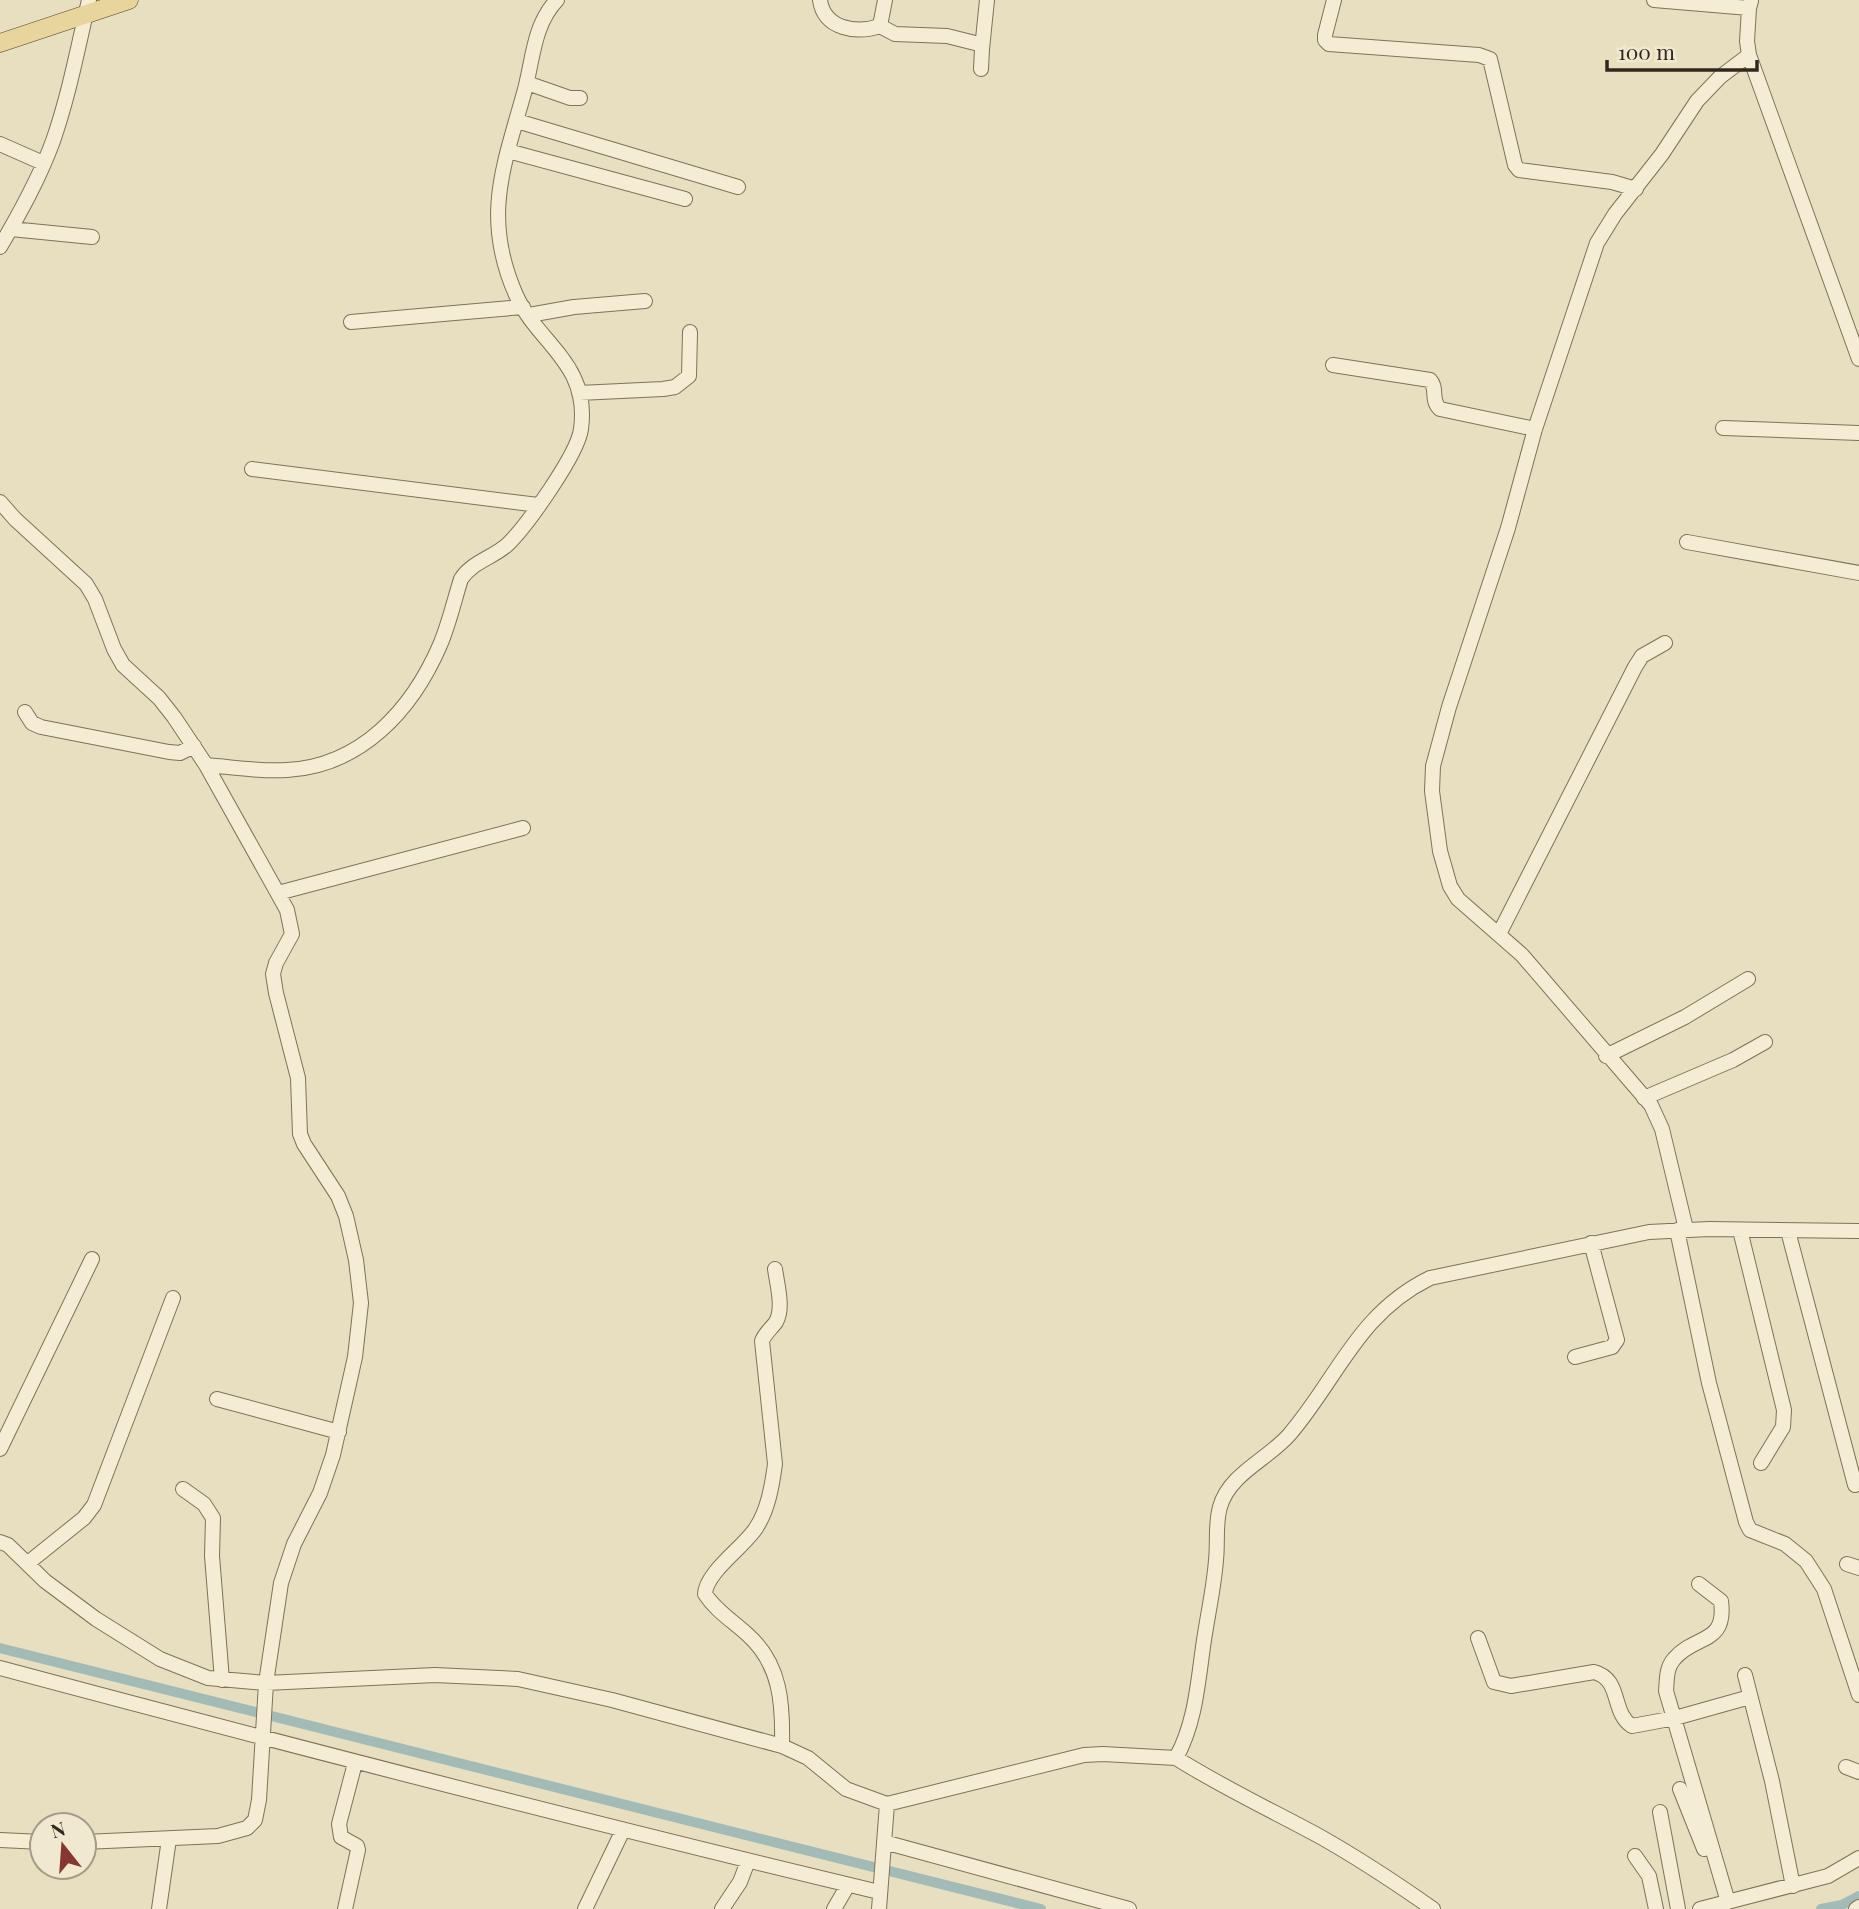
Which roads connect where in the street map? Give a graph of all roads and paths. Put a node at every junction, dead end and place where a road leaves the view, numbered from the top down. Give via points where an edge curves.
1 (129, 0) edge
2 (557, 0) edge
3 (820, 0) edge
4 (885, 0) edge
5 (988, 0) edge
6 (1334, 0) edge
7 (1654, 0) edge
8 (1750, 4) edge
9 (87, 7) edge
10 (880, 26) junction
11 (0, 43) edge
12 (982, 49) junction
13 (1749, 55) junction
14 (981, 69) dead end
15 (527, 83) junction
16 (580, 98) dead end
17 (517, 121) junction
18 (0, 144) edge
19 (508, 151) junction
20 (43, 163) junction
21 (738, 187) dead end
22 (1636, 189) junction
23 (685, 200) dead end
24 (10, 229) junction
25 (92, 237) dead end
26 (0, 247) edge
27 (645, 301) dead end
28 (526, 311) junction
29 (351, 322) dead end
30 (690, 332) dead end
31 (1859, 359) edge
32 (1334, 365) dead end
33 (579, 393) junction
34 (1723, 428) dead end
35 (1535, 429) junction
36 (1859, 433) edge
37 (252, 469) dead end
38 (0, 502) edge
39 (538, 505) junction
40 (1687, 542) dead end
41 (1859, 573) edge
42 (1665, 643) dead end
43 (25, 712) dead end
44 (194, 746) junction
45 (206, 765) junction
46 (523, 828) dead end
47 (278, 893) junction
48 (1500, 934) junction
49 (1748, 979) dead end
50 (1765, 1042) dead end
51 (1606, 1056) junction
52 (1644, 1098) junction
53 (1681, 1230) junction
54 (1740, 1230) junction
55 (1788, 1231) junction
56 (1859, 1231) edge
57 (1591, 1243) junction
58 (92, 1259) dead end
59 (775, 1269) dead end
60 (173, 1298) dead end
61 (1575, 1357) dead end
62 (217, 1399) dead end
63 (339, 1432) junction
64 (0, 1448) edge
65 (1761, 1464) dead end
66 (1855, 1485) dead end
67 (183, 1489) dead end
68 (0, 1542) edge
69 (28, 1563) junction
70 (1699, 1584) dead end
71 (1478, 1638) dead end
72 (0, 1668) edge
73 (1745, 1675) dead end
74 (222, 1680) junction
75 (266, 1683) junction
76 (1859, 1695) edge
77 (1750, 1697) junction
78 (1675, 1718) junction
79 (262, 1738) junction
80 (782, 1746) junction
81 (1176, 1758) junction
82 (355, 1763) junction
83 (1680, 1789) dead end
84 (887, 1804) junction
85 (1660, 1812) dead end
86 (623, 1830) junction
87 (169, 1839) junction
88 (0, 1840) edge
89 (28, 1841) edge
90 (98, 1842) edge
91 (884, 1847) junction
92 (1635, 1856) dead end
93 (1859, 1858) edge
94 (748, 1861) junction
95 (848, 1885) junction
96 (880, 1886) junction
97 (1793, 1886) junction
98 (1726, 1897) junction
99 (159, 1909) edge
100 (345, 1909) edge
101 (585, 1909) edge
102 (722, 1909) edge
103 (834, 1909) edge
104 (878, 1909) edge
105 (1129, 1909) edge
106 (1433, 1909) edge
107 (1656, 1909) edge
108 (1678, 1909) edge
109 (1700, 1909) edge

1 - 9 main road
2 - 15 street via 540,23
3 - 10 street via 830,22 852,30
4 - 10 street
5 - 12 street
6 - 22 street via 1325,35 1329,44 1479,55 1490,60 1519,170
7 - 8 street
8 - 13 street
9 - 11 main road
9 - 20 street via 70,84
10 - 12 street via 895,34 973,41
12 - 14 street
13 - 22 street via 1697,101
13 - 31 street
15 - 16 street
15 - 17 street
17 - 19 street
17 - 21 street
18 - 20 street
19 - 23 street
19 - 28 street via 497,220 505,261
20 - 24 street
22 - 35 street via 1597,243
24 - 25 street
24 - 26 street
27 - 28 street
28 - 29 street
28 - 33 street via 565,362
30 - 33 street via 689,376 675,387
32 - 35 street via 1430,380 1440,409
33 - 39 street via 578,443
34 - 36 street
35 - 48 street via 1433,766 1434,813 1450,886 1468,910
37 - 39 street
38 - 44 street via 86,584 123,665 159,698
39 - 45 street via 508,544 465,572 425,673 405,707 372,739 307,767 269,770
40 - 41 street
42 - 48 street via 1642,656 1635,667
43 - 44 street via 32,723 54,729 169,752 180,753
44 - 45 street
45 - 47 street
46 - 47 street
47 - 63 street via 292,934 276,963 274,984 298,1078 300,1134 346,1216 361,1303
48 - 51 street via 1543,978
49 - 51 street
50 - 52 street
51 - 52 street
52 - 53 street via 1659,1120
53 - 54 street
53 - 57 street
53 - 76 street via 1709,1383 1746,1522 1755,1533 1785,1544 1806,1561 1818,1579
54 - 55 street
54 - 65 street via 1784,1410 1783,1427
55 - 56 street
55 - 66 street
57 - 61 street via 1617,1340 1612,1348
57 - 81 street via 1430,1278 1399,1297 1361,1334 1287,1438 1226,1492 1219,1508 1216,1562 1192,1717
58 - 64 street
59 - 80 street via 779,1309 762,1341 775,1464 772,1483 755,1530 709,1580 705,1594 750,1636 772,1665 781,1694
60 - 69 street via 93,1505 84,1518
62 - 63 street
63 - 75 street via 320,1493 294,1544 281,1583
67 - 74 street via 204,1504 212,1518
68 - 69 street
69 - 74 street via 66,1598 160,1658 191,1673
70 - 78 street via 1721,1601 1723,1615 1711,1636 1673,1660 1667,1691
71 - 78 street via 1494,1682 1511,1686 1594,1672 1614,1687 1622,1718 1632,1726
72 - 79 street
73 - 77 street
74 - 75 street
75 - 79 street
75 - 80 street via 435,1675 518,1679
77 - 78 street
77 - 97 street
78 - 98 street
79 - 82 street
79 - 87 street via 255,1820 247,1828 218,1836
80 - 84 street via 807,1758 846,1789
81 - 84 street via 1084,1755
81 - 106 street via 1374,1868
82 - 86 street
82 - 100 street via 339,1824 341,1837 358,1850
83 - 98 street via 1716,1884
84 - 91 street
85 - 108 street
86 - 94 street
86 - 101 street
87 - 90 street
87 - 99 street
88 - 89 street
91 - 96 street
91 - 105 street
92 - 107 street via 1649,1876
93 - 97 street via 1828,1876
94 - 95 street
94 - 102 street
95 - 96 street
95 - 103 street
96 - 104 street
97 - 98 street
98 - 109 street

